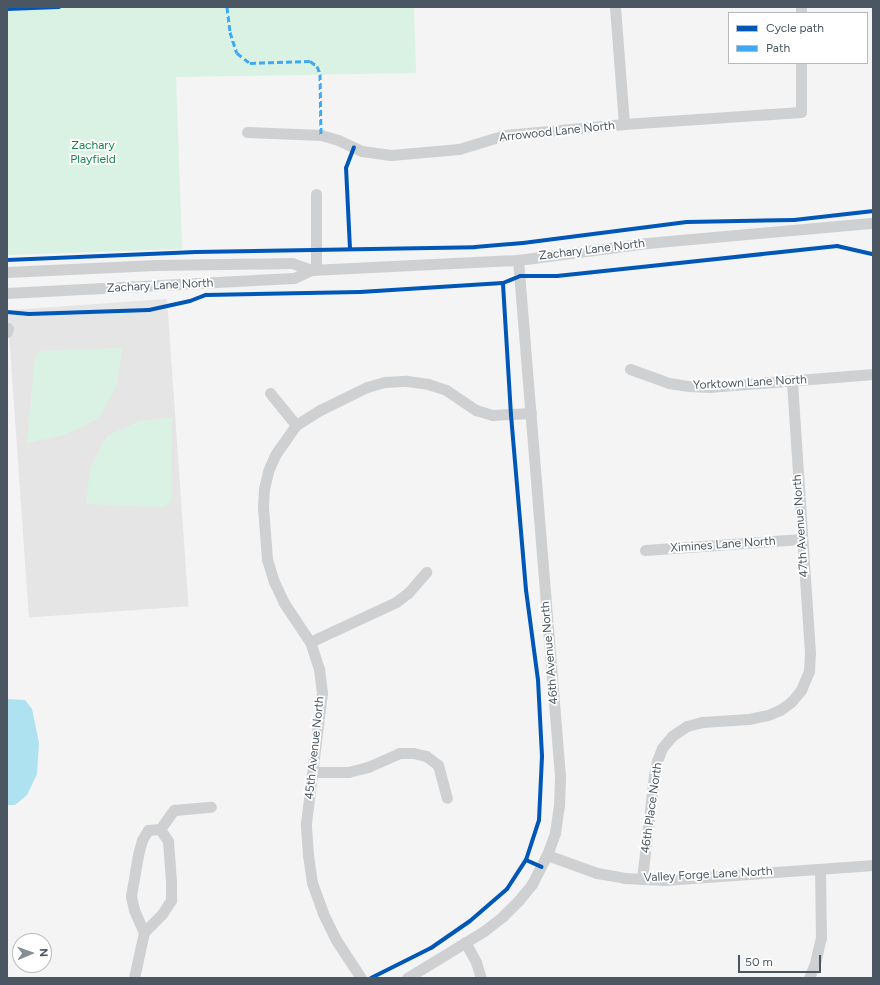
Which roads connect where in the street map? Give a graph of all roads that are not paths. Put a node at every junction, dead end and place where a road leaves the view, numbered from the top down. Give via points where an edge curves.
1 (615, 7) edge
2 (801, 64) edge
3 (624, 124) junction
4 (247, 132) dead end
5 (316, 194) dead end
6 (873, 223) edge
7 (518, 260) junction
8 (314, 270) junction
9 (7, 272) edge
10 (7, 293) edge
11 (630, 369) dead end
12 (873, 374) edge
13 (792, 381) junction
14 (270, 392) dead end
15 (531, 413) junction
16 (296, 425) junction
17 (802, 539) junction
18 (645, 550) dead end
19 (426, 572) dead end
20 (310, 642) junction
21 (809, 671) joint
22 (314, 772) junction
23 (447, 798) dead end
24 (211, 807) dead end
25 (160, 829) junction
26 (548, 855) junction
27 (873, 865) edge
28 (820, 869) junction
29 (642, 879) junction
30 (144, 932) junction
31 (465, 942) junction
32 (134, 978) edge
33 (361, 978) edge
34 (406, 978) edge
35 (481, 978) edge
36 (809, 978) edge

1 - 3 street
2 - 3 street, Arrowood Lane North via 801,112
3 - 4 street, Arrowood Lane North via 505,135 459,150 390,155 362,151 321,135
5 - 8 street
6 - 7 street, Zachary Lane North via 655,242
7 - 8 street, Zachary Lane North
7 - 15 street, 46th Avenue North
8 - 9 street, Zachary Lane North via 292,263 156,265
8 - 10 street, Zachary Lane North via 294,278
11 - 13 street, Yorktown Lane North via 669,383 689,386
12 - 13 street, Yorktown Lane North
13 - 17 street, 47th Avenue North
14 - 16 street
15 - 16 street via 492,415 476,410 446,390 428,384 407,381 385,382 367,387
15 - 26 street, 46th Avenue North via 560,776 560,806
16 - 20 street, 45th Avenue North via 275,455 268,471 263,514 268,559 274,582 284,603
17 - 18 street, Ximines Lane North
17 - 21 street, 47th Avenue North
19 - 20 street via 408,593 396,602
20 - 22 street, 45th Avenue North via 319,669 322,693
21 - 29 street, 46th Place North via 801,690 780,710 749,719 702,722 687,726 672,736 662,748 654,776
22 - 23 street via 348,772 368,767 399,753 413,753 426,756 438,765
22 - 33 street, 45th Avenue North via 306,823 312,883 322,913
24 - 25 street via 174,810
25 - 30 street via 168,841 170,900 162,914
25 - 30 street via 148,830 142,840 131,896
26 - 29 street, Valley Forge Lane North via 597,873
26 - 31 street, 46th Avenue North via 532,884 519,900 503,916
27 - 28 street, Valley Forge Lane North
28 - 29 street, Valley Forge Lane North via 664,880
28 - 36 street via 821,938
30 - 32 street
31 - 34 street, 46th Avenue North
31 - 35 street

